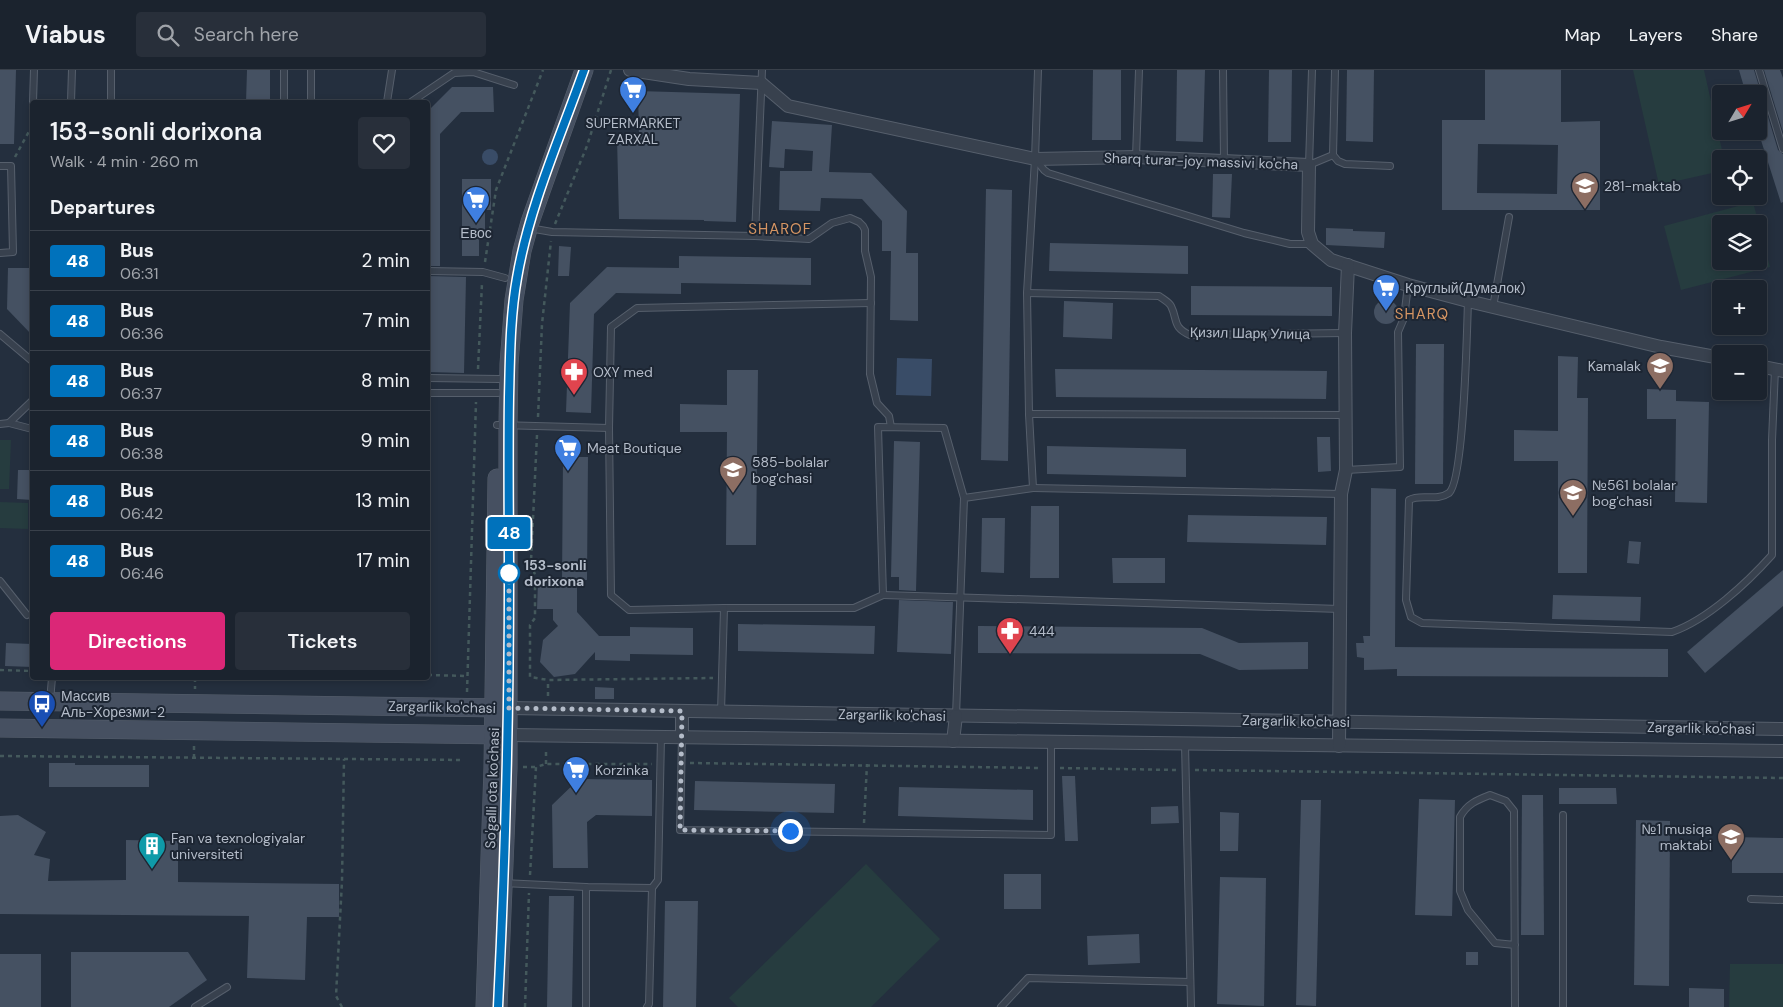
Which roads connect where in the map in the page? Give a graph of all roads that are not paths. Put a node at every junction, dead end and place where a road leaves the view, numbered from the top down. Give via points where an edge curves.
1 (34, 70) edge
2 (72, 70) edge
3 (111, 70) edge
4 (284, 70) edge
5 (311, 70) edge
6 (392, 70) edge
7 (572, 70) edge
8 (584, 70) edge
9 (630, 70) edge
10 (1038, 70) edge
11 (1138, 70) edge
12 (1223, 70) edge
13 (1312, 70) edge
14 (1335, 70) edge
15 (1759, 70) edge
16 (761, 76) edge
17 (514, 85) dead end
18 (33, 100) edge
19 (71, 100) edge
20 (111, 100) edge
21 (284, 100) edge
22 (311, 100) edge
23 (387, 100) edge
24 (414, 100) edge
25 (1783, 149) edge
26 (1333, 155) junction
27 (1136, 157) junction
28 (1035, 159) junction
29 (1224, 160) junction
30 (1309, 164) junction
31 (0, 166) edge
32 (1390, 166) dead end
33 (1509, 217) dead end
34 (528, 228) junction
35 (755, 236) junction
36 (1312, 244) junction
37 (0, 253) edge
38 (1348, 265) junction
39 (430, 271) edge
40 (505, 278) junction
41 (1408, 284) junction
42 (1028, 293) junction
43 (1468, 301) junction
44 (870, 303) junction
45 (1493, 307) junction
46 (1345, 333) junction
47 (0, 334) edge
48 (1712, 356) edge
49 (30, 360) edge
50 (1779, 370) edge
51 (430, 378) edge
52 (498, 386) junction
53 (430, 392) edge
54 (30, 403) edge
55 (1029, 414) junction
56 (1346, 415) junction
57 (9, 423) junction
58 (0, 424) edge
59 (503, 425) junction
60 (892, 427) junction
61 (30, 428) edge
62 (609, 428) junction
63 (1346, 470) junction
64 (1033, 488) junction
65 (1341, 494) junction
66 (964, 498) junction
67 (0, 581) edge
68 (883, 595) junction
69 (959, 596) junction
70 (724, 608) junction
71 (1342, 610) junction
72 (27, 615) dead end
73 (52, 680) edge
74 (0, 702) edge
75 (50, 702) junction
76 (501, 708) junction
77 (682, 711) junction
78 (721, 712) junction
79 (956, 716) junction
80 (1340, 722) junction
81 (0, 728) edge
82 (1783, 729) edge
83 (501, 735) junction
84 (661, 737) junction
85 (682, 738) junction
86 (953, 741) junction
87 (1051, 742) junction
88 (1185, 744) junction
89 (1340, 746) junction
90 (1783, 751) edge
91 (1563, 815) dead end
92 (504, 884) junction
93 (586, 887) junction
94 (652, 888) junction
95 (1751, 899) dead end
96 (1783, 900) edge
97 (1515, 945) junction
98 (1190, 982) junction
99 (227, 987) dead end
100 (195, 1007) edge
101 (485, 1007) edge
102 (498, 1007) edge
103 (586, 1007) edge
104 (647, 1007) edge
105 (1001, 1007) edge
106 (1191, 1007) edge
107 (1515, 1007) edge
108 (1563, 1007) edge

1 - 18 lane
2 - 19 lane
3 - 20 lane
4 - 21 lane
5 - 22 lane
6 - 23 lane
7 - 40 main road, So'galli ota ko'chasi via 519,219
8 - 34 main road, So'galli ota ko'chasi
9 - 16 street via 689,79
10 - 28 lane
11 - 27 lane
12 - 29 lane
13 - 30 lane
14 - 26 lane
15 - 25 lane
16 - 28 street, Sharq turar-joy massivi ko'cha via 788,106
16 - 35 lane
17 - 24 lane via 473,72 454,73
26 - 30 lane
26 - 32 lane via 1344,164
27 - 28 street, Sharq turar-joy massivi ko'cha
27 - 29 street, Sharq turar-joy massivi ko'cha
28 - 36 lane via 1048,172 1244,233 1290,244
28 - 42 lane
29 - 30 street, Sharq turar-joy massivi ko'cha
30 - 36 street, Sharq turar-joy massivi ko'cha via 1308,232
31 - 37 lane via 11,166 13,252
33 - 45 lane
34 - 35 lane via 552,232
34 - 59 main road, So'galli ota ko'chasi via 514,300
35 - 44 lane via 808,239 840,220 850,218 859,222 865,230 865,250 871,276
36 - 38 street via 1331,260
38 - 41 street
38 - 46 street
39 - 40 lane via 483,272
40 - 52 main road, So'galli ota ko'chasi
41 - 43 street
41 - 63 lane via 1404,318 1398,332 1400,467
42 - 46 lane, Қизил Шарқ Улица via 1159,296 1170,305 1175,323 1182,332 1190,335
42 - 55 lane
43 - 45 street
43 - 50 lane via 1465,380 1455,482 1450,492 1441,497 1414,497 1409,500 1406,600 1411,617 1422,623 1672,632 1700,619 1754,575 1772,555 1772,440
44 - 60 lane via 870,374 877,403 889,416
44 - 62 lane via 637,308 610,327
45 - 48 street
46 - 56 street
47 - 49 lane
51 - 52 lane
52 - 53 lane
52 - 59 main road, So'galli ota ko'chasi
54 - 57 lane
55 - 56 lane
55 - 64 lane
56 - 63 street
57 - 58 lane
57 - 61 lane
59 - 62 lane
59 - 76 main road, So'galli ota ko'chasi
60 - 66 lane via 944,428
60 - 68 lane via 878,427
62 - 70 lane via 611,595 629,610
63 - 65 street
64 - 65 lane
64 - 66 lane
65 - 71 street
66 - 69 lane
67 - 72 lane
68 - 69 lane
68 - 70 lane via 854,608
69 - 71 lane
69 - 79 lane
70 - 78 lane
71 - 80 street
73 - 75 lane
74 - 75 main road, Zargarlik ko'chasi
75 - 76 main road, Zargarlik ko'chasi
76 - 77 street, Zargarlik ko'chasi
76 - 83 main road, So'galli ota ko'chasi
77 - 78 street, Zargarlik ko'chasi
77 - 85 street
78 - 79 street, Zargarlik ko'chasi
79 - 80 street, Zargarlik ko'chasi
79 - 86 street
80 - 82 street, Zargarlik ko'chasi
80 - 89 street
81 - 83 main road, Zargarlik ko'chasi
83 - 84 street, Zargarlik ko'chasi
83 - 92 main road, So'galli ota ko'chasi
83 - 101 main road, So'galli ota ko'chasi
84 - 85 street, Zargarlik ko'chasi
84 - 94 lane via 658,880
85 - 86 street, Zargarlik ko'chasi
85 - 87 lane via 680,830 1051,835
86 - 87 street, Zargarlik ko'chasi
87 - 88 street, Zargarlik ko'chasi
88 - 89 street, Zargarlik ko'chasi
88 - 98 lane
89 - 90 street, Zargarlik ko'chasi
91 - 108 lane
92 - 93 lane
92 - 102 main road, So'galli ota ko'chasi
93 - 94 lane
93 - 103 lane
94 - 104 lane via 650,1004
95 - 96 lane
97 - 97 lane via 1514,810 1506,801 1490,795 1465,808 1460,816 1460,891 1468,910 1495,943
97 - 107 lane
98 - 105 lane via 1028,978
98 - 106 lane
99 - 100 lane

